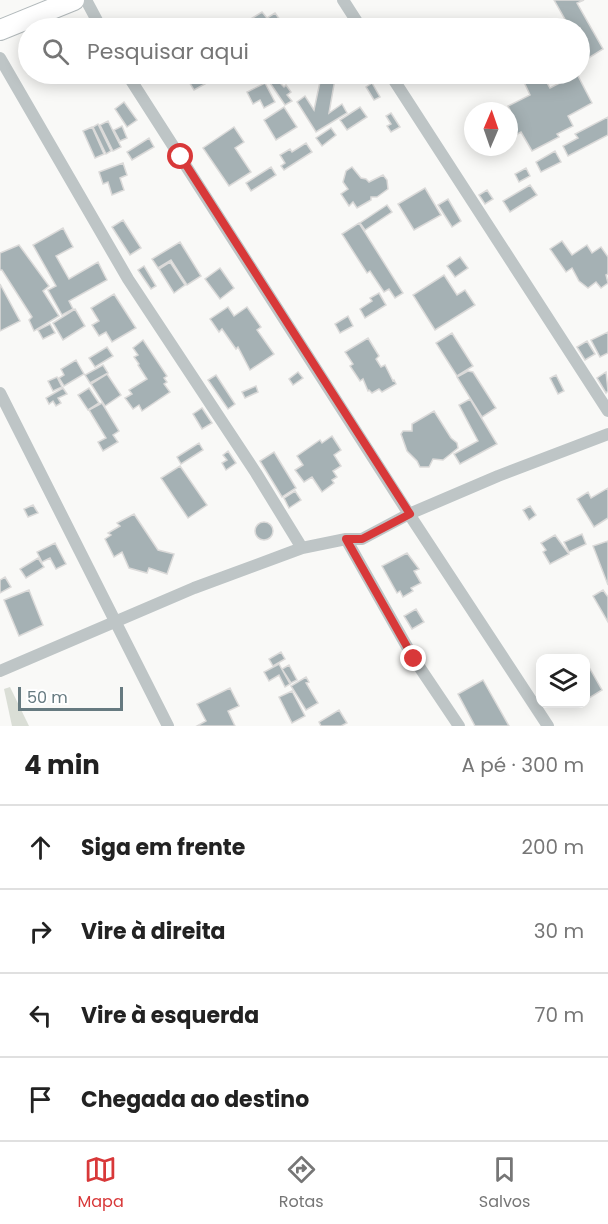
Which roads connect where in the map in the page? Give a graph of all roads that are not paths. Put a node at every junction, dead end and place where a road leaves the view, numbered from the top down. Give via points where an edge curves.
1 (74, 0) edge
2 (86, 0) edge
3 (343, 0) edge
4 (30, 18) edge
5 (96, 18) edge
6 (355, 18) edge
7 (18, 23) edge
8 (0, 30) edge
9 (0, 58) edge
10 (133, 84) edge
11 (396, 84) edge
12 (0, 393) edge
13 (608, 411) edge
14 (608, 434) edge
15 (410, 514) junction
16 (346, 539) junction
17 (302, 548) junction
18 (114, 621) junction
19 (0, 671) edge
20 (168, 726) edge
21 (459, 726) edge
22 (548, 726) edge

1 - 4 main road
2 - 5 street
3 - 6 street
7 - 8 main road
9 - 17 street via 128,279
10 - 15 street
11 - 13 street
12 - 18 street
14 - 15 street
15 - 16 street via 362,539
15 - 22 street
16 - 17 street
16 - 21 street via 414,659
17 - 18 street
18 - 19 street
18 - 20 street

